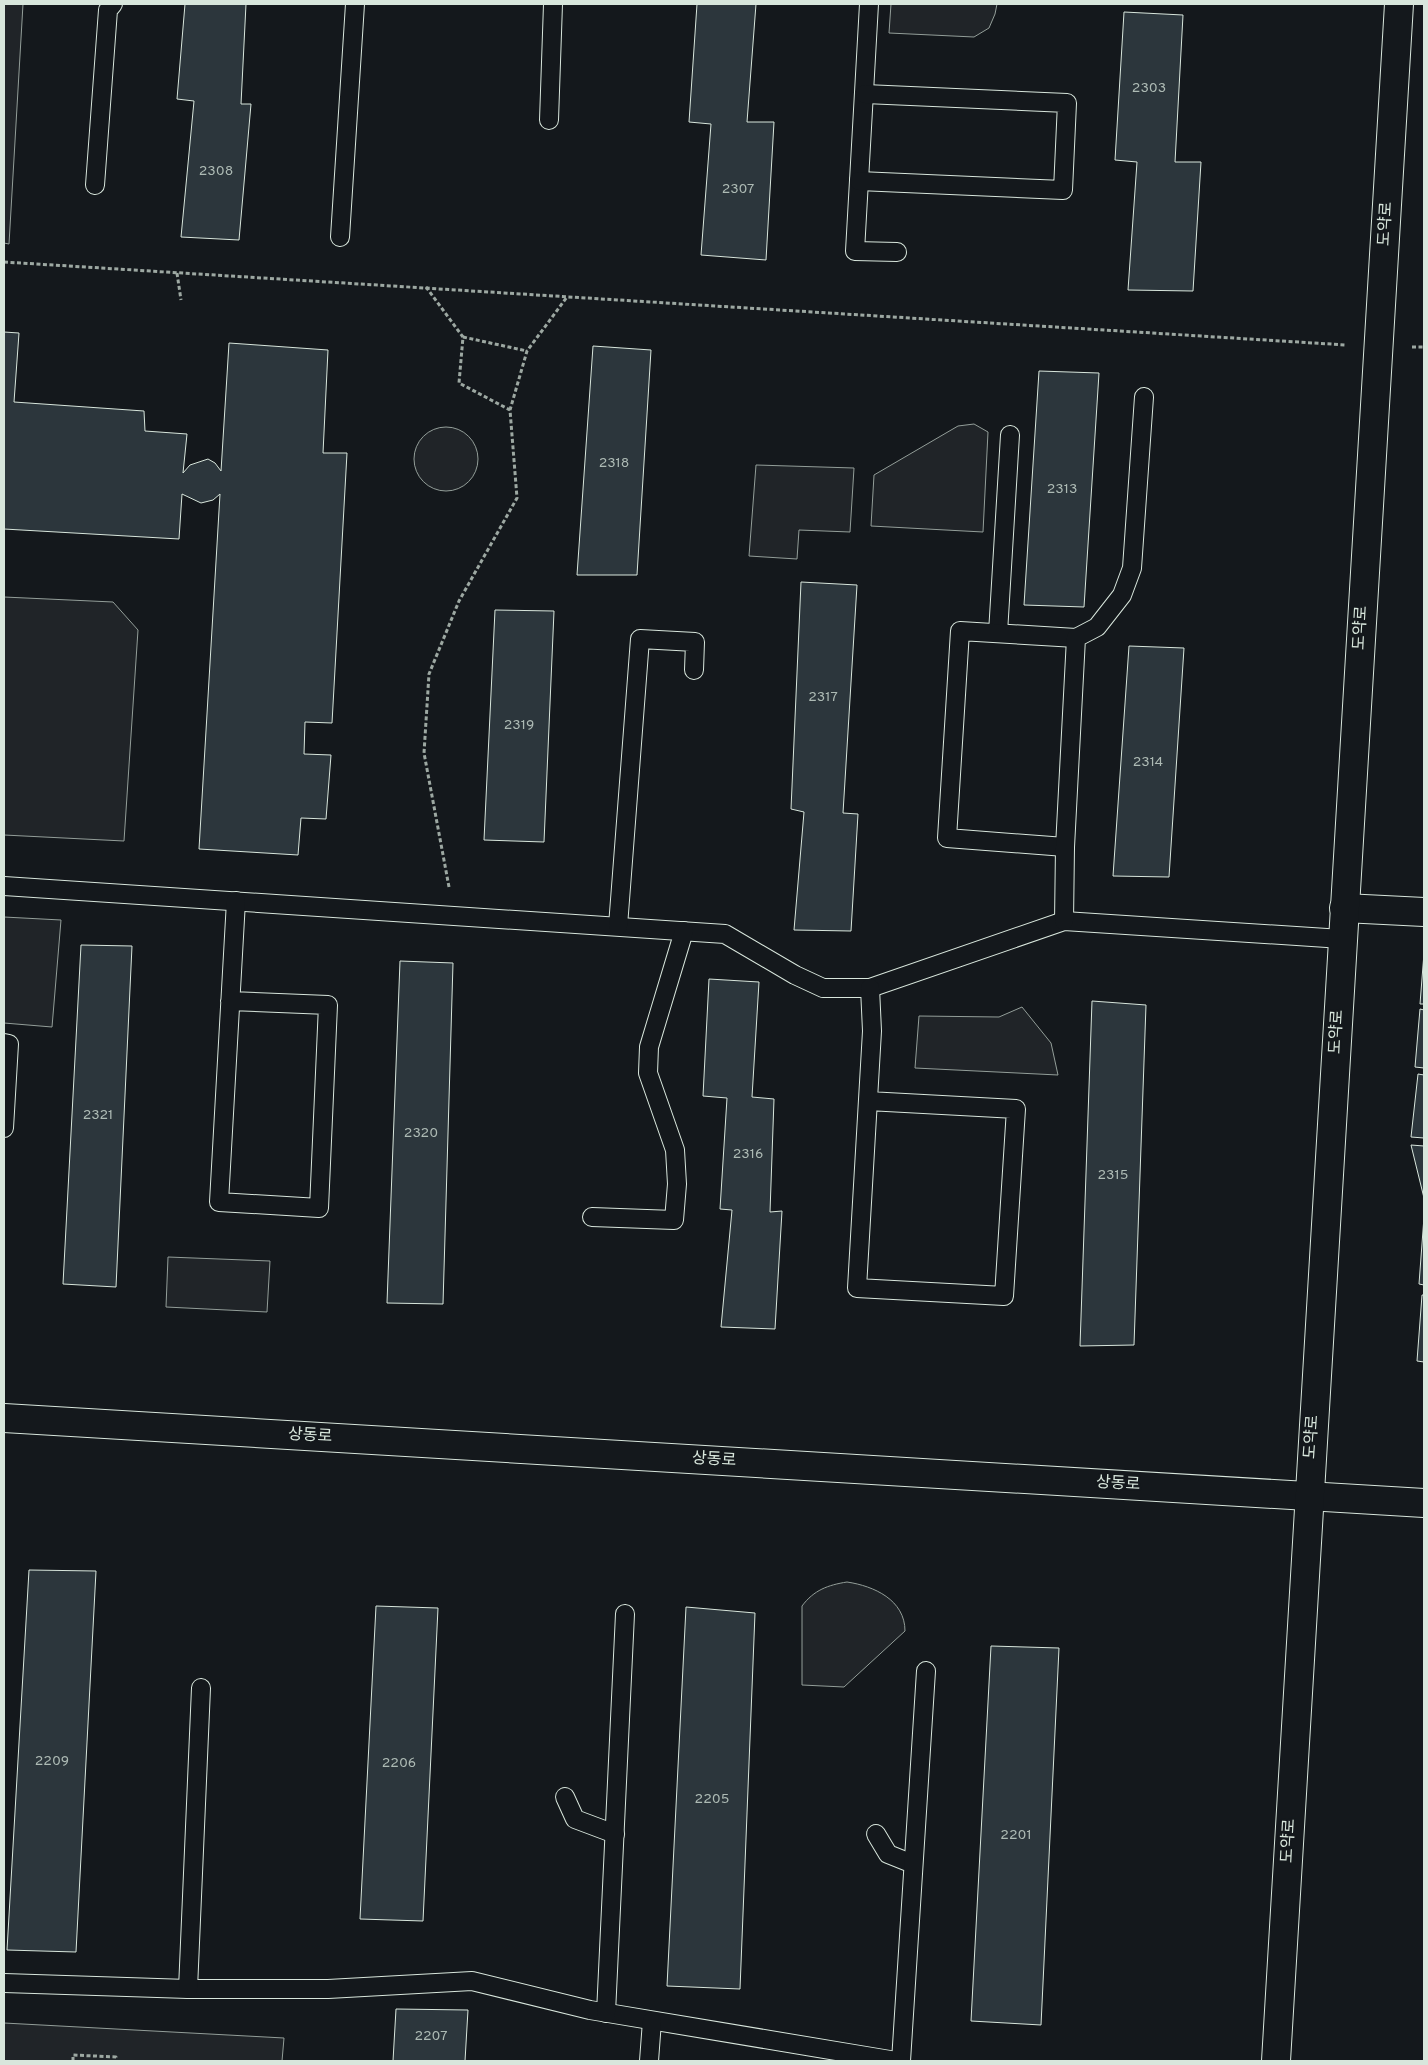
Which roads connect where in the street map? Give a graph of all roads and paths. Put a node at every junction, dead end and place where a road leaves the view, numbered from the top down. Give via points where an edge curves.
1 (113, 4) edge
2 (355, 4) edge
3 (554, 4) edge
4 (870, 4) edge
5 (1399, 4) edge
6 (865, 94) junction
7 (549, 120) dead end
8 (859, 181) junction
9 (96, 185) dead end
10 (340, 237) dead end
11 (897, 252) dead end
12 (4, 262) edge
13 (177, 272) junction
14 (426, 288) junction
15 (567, 296) junction
16 (181, 300) dead end
17 (463, 337) junction
18 (1308, 342) dead end
19 (528, 351) junction
20 (1144, 397) dead end
21 (510, 410) junction
22 (1010, 435) dead end
23 (998, 634) junction
24 (1076, 638) junction
25 (694, 670) dead end
26 (1065, 847) junction
27 (4, 886) edge
28 (236, 901) junction
29 (1344, 908) junction
30 (1424, 912) edge
31 (454, 916) junction
32 (1064, 921) junction
33 (618, 926) junction
34 (684, 931) junction
35 (1342, 939) junction
36 (870, 988) junction
37 (230, 1001) junction
38 (4, 1043) edge
39 (868, 1101) junction
40 (4, 1128) edge
41 (592, 1217) dead end
42 (4, 1418) edge
43 (1309, 1496) junction
44 (1424, 1503) edge
45 (625, 1614) dead end
46 (926, 1671) dead end
47 (201, 1688) dead end
48 (565, 1797) dead end
49 (615, 1834) junction
50 (876, 1834) dead end
51 (913, 1864) junction
52 (4, 1984) edge
53 (188, 1989) junction
54 (606, 2013) junction
55 (652, 2021) junction
56 (857, 2058) edge
57 (73, 2061) edge
58 (116, 2061) edge
59 (649, 2061) edge
60 (896, 2061) edge
61 (901, 2061) edge
62 (1276, 2061) edge

1 - 9 lane via 108,10
2 - 10 lane
3 - 7 lane
4 - 6 lane
5 - 29 street, 도약로
6 - 8 lane
6 - 8 lane via 1067,103 1062,190
8 - 11 lane via 855,251
12 - 13 path
13 - 14 path
13 - 16 path
14 - 15 path
14 - 17 path
15 - 18 path
15 - 19 path
17 - 19 path
17 - 21 path via 459,383
19 - 21 path
20 - 24 lane via 1132,568 1122,595 1097,626
21 - 31 path via 516,498 459,601 428,674 424,754
22 - 23 lane
23 - 24 lane
23 - 26 lane via 960,632 947,838
24 - 26 lane
25 - 33 lane via 695,642 640,640
26 - 32 lane
27 - 28 lane
28 - 31 lane
28 - 37 lane
29 - 30 street
29 - 35 street, 도약로
31 - 33 lane
32 - 35 lane
32 - 36 lane
33 - 34 lane
34 - 36 lane via 725,934 823,988
34 - 41 lane via 649,1046 648,1073 675,1150 674,1220
35 - 43 street, 도약로
36 - 39 lane via 872,1031
37 - 37 lane via 219,1202 319,1208 328,1005
38 - 40 lane via 9,1044
39 - 39 lane via 857,1288 1004,1296 1016,1109
42 - 43 street, 상동로
43 - 44 street, 상동로
43 - 62 street, 도약로
45 - 49 lane
46 - 51 lane
47 - 53 lane
48 - 49 lane via 575,1819
49 - 54 lane
50 - 51 lane via 888,1854
51 - 61 lane
52 - 53 lane
53 - 54 lane via 328,1989 472,1981
54 - 55 lane
55 - 56 lane
55 - 59 lane
56 - 60 lane
57 - 58 path via 73,2055 116,2057

